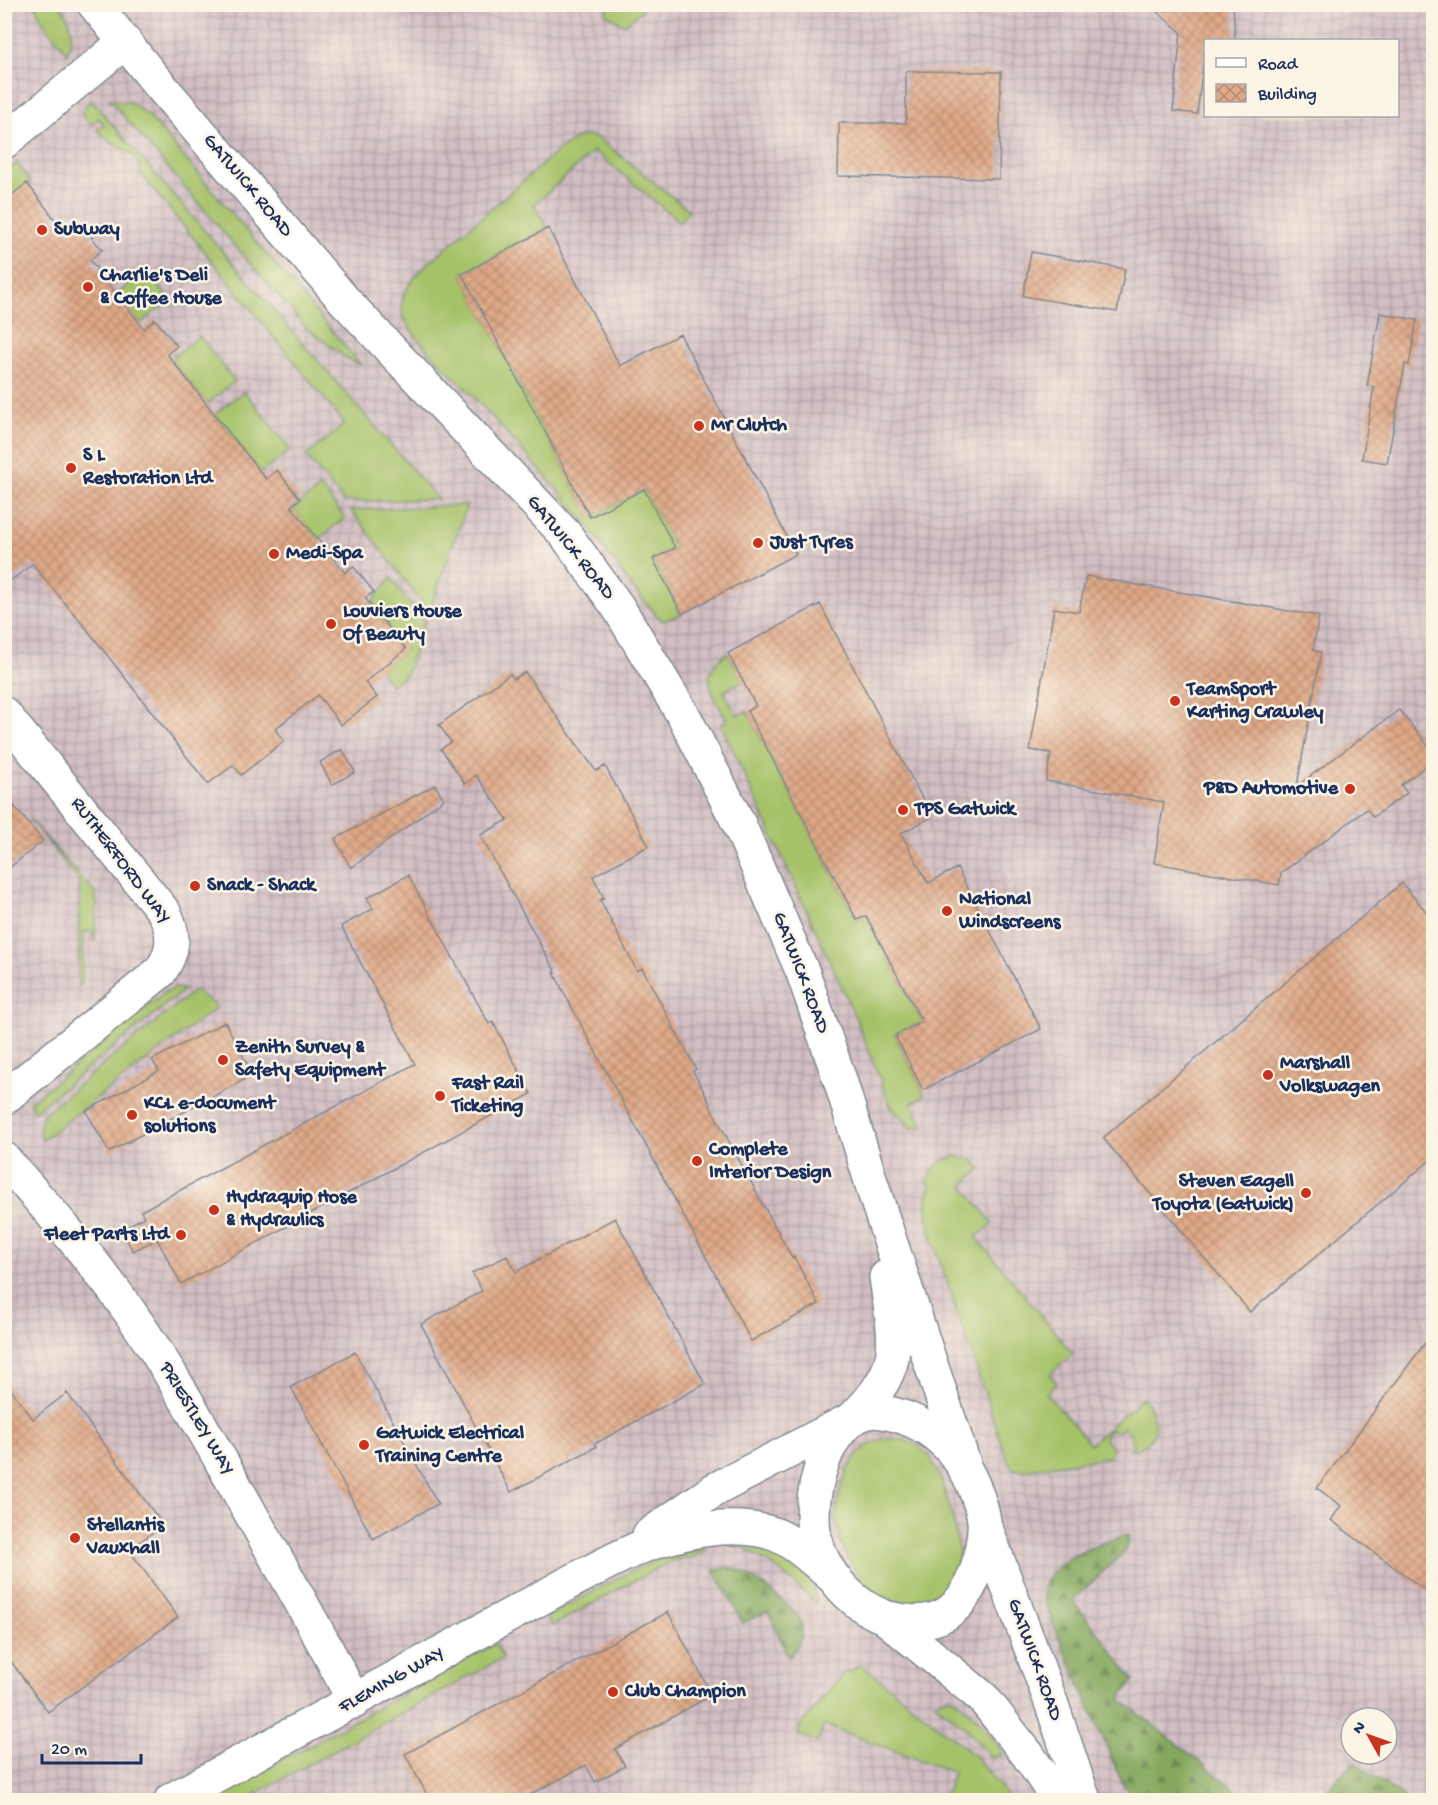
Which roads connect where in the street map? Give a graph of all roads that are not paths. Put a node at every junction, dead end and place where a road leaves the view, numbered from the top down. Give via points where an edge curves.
1 (94, 4) edge
2 (125, 42) junction
3 (4, 142) edge
4 (4, 714) edge
5 (4, 1098) edge
6 (4, 1159) edge
7 (876, 1198) junction
8 (853, 1418) junction
9 (964, 1464) junction
10 (984, 1520) junction
11 (613, 1560) junction
12 (834, 1578) junction
13 (882, 1616) junction
14 (354, 1702) junction
15 (171, 1800) edge
16 (1058, 1800) edge
17 (1084, 1800) edge

1 - 2 street, GATWICK ROAD
2 - 3 street
2 - 7 street, GATWICK ROAD via 344,300 564,534 618,607 685,717 754,857 803,973
4 - 5 street, RUTHERFORD WAY via 157,903 173,938 168,959 153,978
6 - 14 street, PRIESTLEY WAY via 127,1308 149,1341 222,1462
7 - 8 street, GATWICK ROAD via 893,1356 882,1386
7 - 9 street, GATWICK ROAD
8 - 9 street via 875,1411 913,1420 949,1446
8 - 11 street, FLEMING WAY via 708,1493
8 - 12 street via 833,1442 821,1467 813,1508 816,1542
9 - 10 street
10 - 13 street via 978,1570 950,1611 928,1620 904,1621
10 - 17 street, GATWICK ROAD
11 - 12 street, FLEMING WAY via 675,1534 746,1528 785,1540
11 - 14 street, FLEMING WAY
12 - 13 street via 855,1600
13 - 16 street via 983,1698
14 - 15 street, FLEMING WAY

